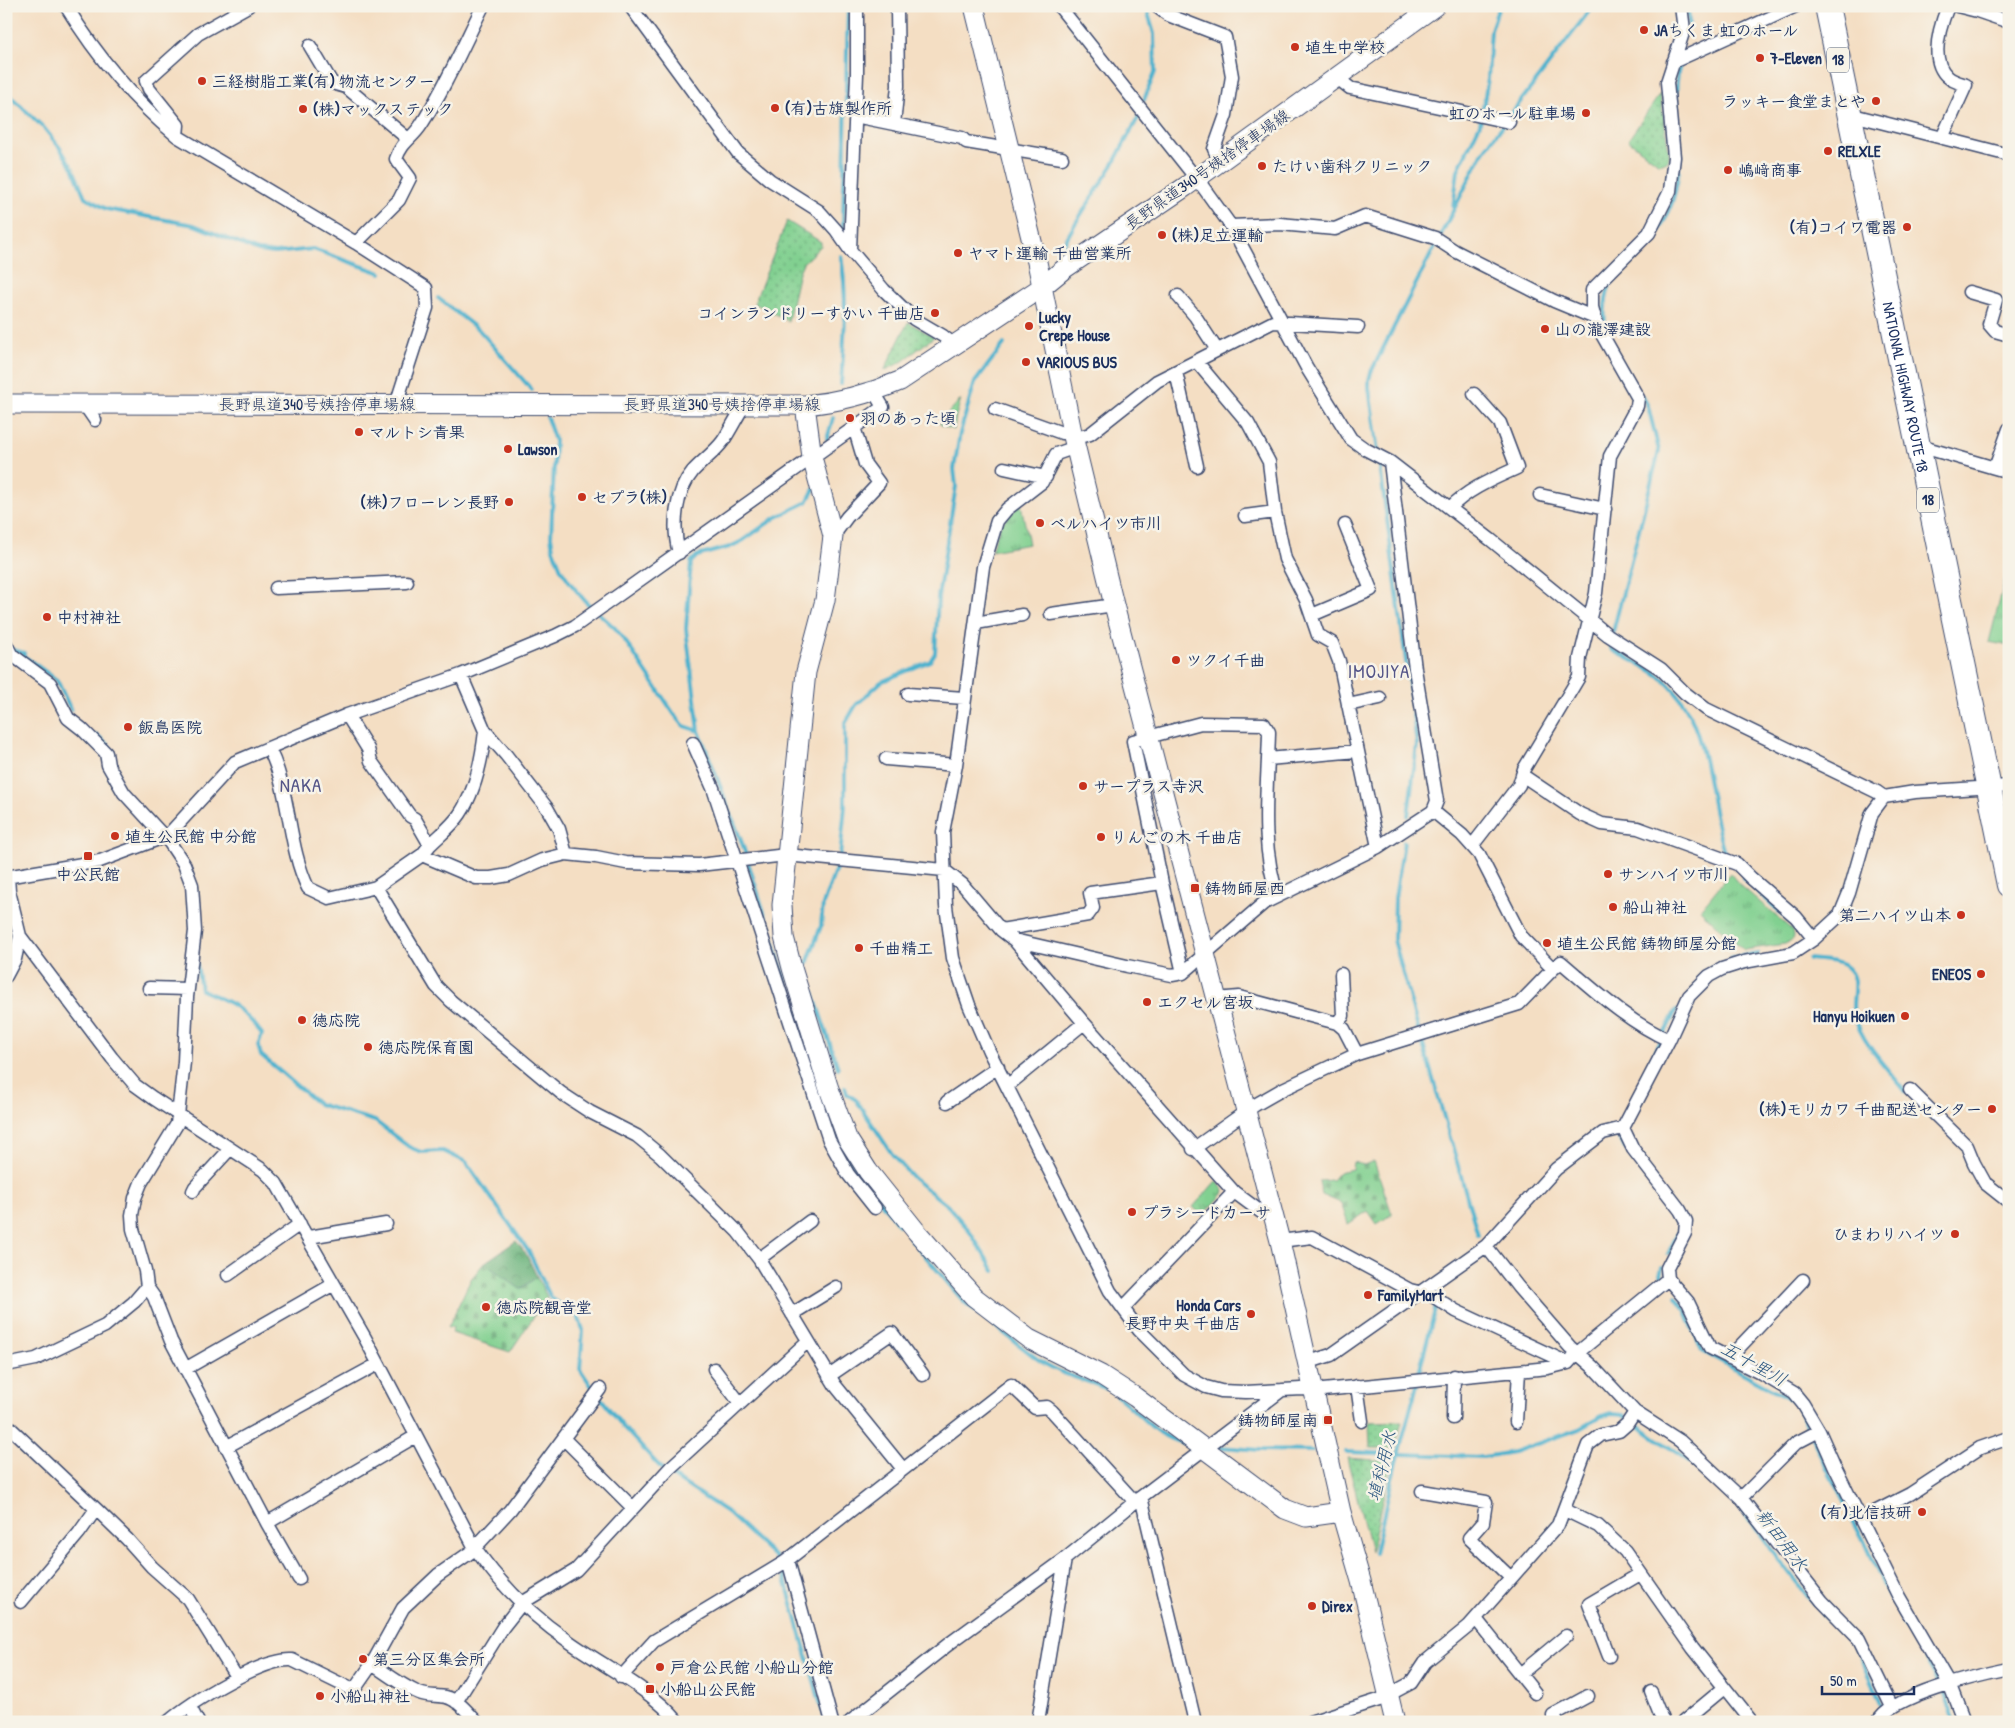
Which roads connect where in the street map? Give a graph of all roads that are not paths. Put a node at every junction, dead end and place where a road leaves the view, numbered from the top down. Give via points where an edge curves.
1 (66, 6) edge
2 (248, 6) edge
3 (483, 6) edge
4 (630, 6) edge
5 (857, 6) edge
6 (901, 6) edge
7 (974, 6) edge
8 (1059, 6) edge
9 (1156, 6) edge
10 (1435, 6) edge
11 (1681, 6) edge
12 (1769, 6) edge
13 (1796, 6) edge
14 (1827, 6) edge
15 (1948, 6) edge
16 (1958, 6) edge
17 (1780, 14) junction
18 (2009, 22) edge
19 (310, 46) dead end
20 (1673, 62) junction
21 (1336, 77) junction
22 (1849, 114) junction
23 (855, 116) junction
24 (1506, 121) dead end
25 (894, 124) junction
26 (177, 136) junction
27 (1942, 138) junction
28 (408, 139) junction
29 (1010, 149) junction
30 (2009, 155) edge
31 (1062, 158) dead end
32 (1220, 161) junction
33 (1196, 179) junction
34 (1231, 226) junction
35 (356, 243) junction
36 (850, 250) junction
37 (1042, 286) junction
38 (1969, 292) dead end
39 (1178, 296) dead end
40 (1595, 318) junction
41 (1282, 322) junction
42 (1358, 327) dead end
43 (2009, 335) edge
44 (953, 344) junction
45 (1217, 350) junction
46 (1196, 361) junction
47 (1176, 372) junction
48 (874, 392) junction
49 (1474, 394) dead end
50 (6, 404) edge
51 (84, 404) junction
52 (400, 404) junction
53 (745, 404) junction
54 (805, 405) junction
55 (995, 409) dead end
56 (95, 420) dead end
57 (854, 427) junction
58 (2009, 429) edge
59 (1074, 440) junction
60 (1916, 445) junction
61 (812, 457) junction
62 (1383, 458) junction
63 (1197, 466) dead end
64 (1004, 468) dead end
65 (1996, 468) junction
66 (2009, 472) edge
67 (1046, 477) junction
68 (1540, 495) dead end
69 (1450, 508) junction
70 (1604, 509) junction
71 (1275, 512) junction
72 (1245, 516) dead end
73 (1345, 525) dead end
74 (833, 536) junction
75 (680, 553) junction
76 (407, 582) dead end
77 (276, 588) dead end
78 (1114, 605) junction
79 (1051, 614) dead end
80 (1022, 615) dead end
81 (1312, 615) junction
82 (1588, 620) junction
83 (976, 623) junction
84 (6, 644) edge
85 (461, 675) junction
86 (908, 694) dead end
87 (964, 698) junction
88 (1380, 698) dead end
89 (1348, 705) junction
90 (347, 715) junction
91 (485, 731) junction
92 (1149, 737) junction
93 (693, 742) dead end
94 (269, 748) junction
95 (1357, 751) junction
96 (886, 759) dead end
97 (1268, 760) junction
98 (956, 765) junction
99 (1522, 775) junction
100 (1998, 787) edge
101 (1884, 797) junction
102 (1433, 811) junction
103 (1172, 827) junction
104 (1151, 832) junction
105 (164, 837) junction
106 (1472, 846) junction
107 (1378, 847) junction
108 (426, 850) junction
109 (566, 854) junction
110 (786, 855) junction
111 (744, 859) junction
112 (944, 870) junction
113 (7, 877) edge
114 (2009, 885) edge
115 (376, 887) junction
116 (1187, 887) junction
117 (1163, 888) junction
118 (1278, 896) junction
119 (1001, 930) junction
120 (20, 936) junction
121 (1814, 938) junction
122 (1014, 940) junction
123 (1205, 954) junction
124 (1553, 970) junction
125 (1183, 973) junction
126 (1341, 974) dead end
127 (6, 976) edge
128 (149, 988) dead end
129 (188, 989) junction
130 (1216, 1000) junction
131 (1084, 1023) junction
132 (1337, 1023) junction
133 (1669, 1040) junction
134 (1357, 1054) junction
135 (998, 1067) junction
136 (1007, 1086) junction
137 (1910, 1090) dead end
138 (947, 1102) dead end
139 (1245, 1112) junction
140 (177, 1114) junction
141 (1622, 1128) junction
142 (1193, 1148) junction
143 (230, 1149) junction
144 (192, 1192) dead end
145 (1234, 1192) junction
146 (2009, 1202) edge
147 (875, 1208) dead end
148 (1272, 1211) junction
149 (810, 1221) dead end
150 (300, 1224) junction
151 (386, 1224) dead end
152 (309, 1237) junction
153 (1280, 1241) junction
154 (1486, 1246) junction
155 (759, 1258) junction
156 (228, 1275) dead end
157 (1668, 1279) junction
158 (1802, 1280) dead end
159 (334, 1284) junction
160 (146, 1287) junction
161 (836, 1287) dead end
162 (1419, 1292) junction
163 (1123, 1308) junction
164 (792, 1314) junction
165 (808, 1341) junction
166 (1729, 1358) junction
167 (1572, 1359) junction
168 (1306, 1363) junction
169 (378, 1364) junction
170 (6, 1365) edge
171 (185, 1369) junction
172 (714, 1369) dead end
173 (1519, 1371) junction
174 (924, 1375) dead end
175 (830, 1376) junction
176 (1454, 1376) junction
177 (1357, 1386) junction
178 (600, 1389) dead end
179 (1313, 1389) junction
180 (1282, 1390) junction
181 (740, 1403) junction
182 (1632, 1417) junction
183 (1453, 1418) dead end
184 (1362, 1421) dead end
185 (1516, 1422) dead end
186 (6, 1424) edge
187 (1814, 1433) junction
188 (416, 1436) junction
189 (2009, 1438) edge
190 (564, 1439) junction
191 (226, 1447) junction
192 (1204, 1448) junction
193 (904, 1468) junction
194 (1422, 1491) dead end
195 (1741, 1498) junction
196 (1138, 1500) junction
197 (633, 1508) junction
198 (96, 1509) junction
199 (1565, 1510) junction
200 (1342, 1512) junction
201 (1861, 1519) junction
202 (267, 1523) junction
203 (475, 1548) junction
204 (1065, 1559) junction
205 (782, 1563) junction
206 (1640, 1574) junction
207 (1511, 1578) junction
208 (299, 1579) dead end
209 (21, 1602) dead end
210 (522, 1603) junction
211 (1476, 1619) junction
212 (1566, 1636) dead end
213 (1610, 1656) dead end
214 (372, 1664) junction
215 (2009, 1669) edge
216 (1520, 1674) junction
217 (621, 1676) junction
218 (236, 1678) junction
219 (1944, 1685) junction
220 (1724, 1688) junction
221 (1651, 1692) dead end
222 (1535, 1693) dead end
223 (1388, 1695) junction
224 (1588, 1696) dead end
225 (456, 1702) junction
226 (190, 1707) junction
227 (1891, 1708) junction
228 (1879, 1720) edge
229 (168, 1722) edge
230 (198, 1722) edge
231 (477, 1722) edge
232 (678, 1722) edge
233 (832, 1722) edge
234 (850, 1722) edge
235 (1038, 1722) edge
236 (1195, 1722) edge
237 (1310, 1722) edge
238 (1395, 1722) edge
239 (1557, 1722) edge
240 (1663, 1722) edge
241 (1683, 1722) edge
242 (1752, 1722) edge
243 (1964, 1722) edge

1 - 26 street via 89,43 130,93
2 - 26 street via 198,34 146,81 178,125
3 - 28 street via 420,127
4 - 36 street via 738,153 770,180 819,211
5 - 23 street
6 - 25 street via 897,7 898,86
7 - 29 street
8 - 33 street
9 - 32 street via 1168,15 1225,37 1232,76 1225,121 1214,150
10 - 21 street, 長野県道340号姨捨停車場線
11 - 20 street via 1684,30
12 - 17 street
13 - 17 street
14 - 22 highway, NATIONAL HIGHWAY ROUTE 18 / 18
15 - 27 street via 1941,24 1939,66 1948,78 1966,85
16 - 18 street
17 - 20 street
19 - 28 street via 332,83 346,87
20 - 40 street via 1667,82 1674,157 1670,190 1649,234 1592,290
21 - 24 street via 1350,88
21 - 32 street, 長野県道340号姨捨停車場線
22 - 27 street
22 - 60 highway, NATIONAL HIGHWAY ROUTE 18 / 18
23 - 25 street
23 - 36 street
25 - 29 street
26 - 35 street
27 - 30 street
28 - 35 street via 396,158 410,178 399,200
29 - 31 street
29 - 37 street
32 - 33 street, 長野県道340号姨捨停車場線
33 - 34 street
33 - 37 street, 長野県道340号姨捨停車場線
34 - 40 street via 1280,224 1335,229 1365,216 1439,240 1454,251
34 - 41 street
35 - 52 street via 426,288 427,308 399,396
36 - 44 street via 914,319
37 - 44 street, 長野県道340号姨捨停車場線
37 - 59 street
38 - 43 street via 1996,300 1989,324 1995,331
39 - 45 street
40 - 70 street via 1638,398 1638,406 1610,456
41 - 42 street
41 - 45 street via 1273,322
41 - 62 street via 1351,439
44 - 48 street, 長野県道340号姨捨停車場線 via 900,381
45 - 46 street
46 - 47 street
46 - 71 street via 1248,422 1269,462
47 - 59 street via 1157,381 1090,434
47 - 63 street
48 - 54 street, 長野県道340号姨捨停車場線
48 - 57 street via 883,407
49 - 69 street via 1500,423 1517,468 1479,486
50 - 51 street, 長野県道340号姨捨停車場線
51 - 52 street, 長野県道340号姨捨停車場線
51 - 56 street
52 - 53 street, 長野県道340号姨捨停車場線
53 - 54 street, 長野県道340号姨捨停車場線
53 - 75 street via 722,442 687,481 676,512
54 - 61 street
55 - 59 street
57 - 61 street
57 - 74 street via 865,464 879,484
58 - 65 street
59 - 67 street via 1056,454
59 - 78 street
60 - 65 street
60 - 100 highway, NATIONAL HIGHWAY ROUTE 18 / 18
61 - 74 street
61 - 75 street
62 - 69 street
62 - 102 street via 1437,801
64 - 67 street
65 - 66 street
67 - 83 street via 997,521 983,567
68 - 70 street
69 - 82 street
70 - 82 street via 1596,593
71 - 72 street
71 - 81 street via 1286,559
73 - 81 street via 1371,590
74 - 110 street via 825,600 806,672
75 - 85 street via 555,636
76 - 77 street
78 - 79 street
78 - 92 street
80 - 83 street
81 - 89 street via 1318,634 1332,644 1339,661
82 - 99 street via 1579,677
82 - 101 street via 1661,669 1706,709
83 - 87 street
84 - 105 street via 12,654 50,683 68,718 106,753 108,765 124,793
85 - 90 street
85 - 91 street
86 - 87 street
87 - 98 street
88 - 89 street
89 - 95 street
90 - 94 street
90 - 108 street via 368,749 371,761 415,819
91 - 108 street via 471,794 455,821
91 - 109 street via 547,808 559,829
92 - 97 street via 1201,723 1264,724 1269,732
92 - 103 street
92 - 104 street via 1133,741
93 - 111 street
94 - 105 street via 235,762
94 - 115 street via 285,792 297,857 308,888 329,898
95 - 97 street
95 - 107 street
96 - 98 street
97 - 118 street via 1266,832 1272,878
98 - 112 street via 943,832
99 - 106 street via 1519,785
99 - 121 street via 1580,814 1602,824 1638,828 1737,864 1796,917
100 - 101 street
100 - 114 highway, NATIONAL HIGHWAY ROUTE 18 / 18
101 - 121 street via 1872,813 1840,915
102 - 106 street
102 - 107 street
103 - 104 street
103 - 116 street
104 - 117 street
105 - 113 street via 100,860
105 - 129 street via 184,864 192,885 195,931
106 - 124 street via 1522,936
107 - 118 street
108 - 109 street via 476,878 509,875 542,860
108 - 115 street
109 - 111 street via 626,863 700,865
110 - 111 street
110 - 112 street
110 - 192 street via 782,905 784,937 792,968 836,1109 848,1138 868,1171 974,1297 1028,1339 1101,1375
111 - 147 street via 829,1140 848,1174
112 - 119 street via 963,885
112 - 135 street via 953,958 969,1005
113 - 120 street
115 - 155 street via 436,986 451,1001 561,1094 637,1136 660,1155 738,1232
116 - 117 street
116 - 123 street
117 - 119 street via 1090,893 1093,908 1088,915
117 - 125 street
118 - 123 street via 1264,903
119 - 122 street
120 - 127 street via 15,959
120 - 140 street via 129,1078
121 - 133 street via 1793,953 1744,962 1709,976 1689,996
122 - 125 street via 1172,975
122 - 131 street
123 - 125 street
123 - 130 street
124 - 133 street via 1562,962 1605,999 1651,1032
124 - 134 street via 1519,1004
126 - 132 street via 1344,1016
128 - 129 street
129 - 140 street
130 - 132 street via 1239,997
130 - 139 street
131 - 136 street
131 - 142 street
132 - 134 street via 1344,1029
133 - 141 street
134 - 139 street via 1283,1089
135 - 136 street
135 - 138 street
136 - 163 street via 1110,1291
137 - 146 street via 1956,1133 1967,1146 1985,1183
139 - 142 street
139 - 148 street
140 - 143 street
140 - 160 street via 176,1124 134,1198 133,1230 145,1271
141 - 154 street via 1603,1133 1556,1169
141 - 157 street via 1633,1149 1686,1221 1685,1233 1668,1268
142 - 145 street
143 - 144 street
143 - 150 street via 263,1170 276,1183
145 - 148 street via 1261,1212
145 - 163 street
148 - 153 street
149 - 155 street
150 - 152 street
150 - 156 street
151 - 152 street
152 - 159 street
153 - 162 street via 1312,1237
153 - 168 street
154 - 162 street
154 - 167 street
155 - 164 street
157 - 166 street via 1688,1302 1710,1348
157 - 167 street
158 - 166 street
159 - 169 street
159 - 171 street
160 - 170 street via 134,1302 105,1326 36,1360
160 - 171 street via 154,1297
161 - 164 street
162 - 167 street
162 - 168 street via 1331,1355
163 - 180 street via 1164,1356 1184,1374 1206,1387 1246,1392
164 - 165 street
165 - 175 street
165 - 181 street
166 - 187 street via 1794,1393 1803,1404
167 - 173 street via 1548,1368
167 - 182 street via 1593,1367
168 - 179 street
169 - 188 street
169 - 191 street
171 - 191 street
172 - 181 street
173 - 176 street
173 - 185 street
174 - 175 street via 892,1334
175 - 193 street
176 - 177 street
176 - 183 street
177 - 179 street
177 - 184 street
178 - 190 street
179 - 180 street
179 - 200 street
180 - 192 street
181 - 197 street
182 - 195 street via 1680,1441
182 - 199 street via 1619,1430 1588,1445
186 - 198 street
187 - 195 street via 1796,1442
187 - 201 street
188 - 202 street
188 - 203 street
189 - 201 street via 1980,1448 1910,1494
190 - 197 street
190 - 203 street via 510,1510
191 - 202 street
192 - 196 street
192 - 200 street via 1285,1509 1306,1517
193 - 196 street via 1011,1385 1035,1408 1047,1407 1052,1411
193 - 205 street
194 - 207 street via 1486,1502 1483,1522 1469,1538
195 - 227 street via 1822,1601 1859,1639
196 - 204 street
196 - 236 street
197 - 210 street via 576,1570
198 - 209 street
198 - 218 street via 188,1599
199 - 206 street via 1598,1526 1625,1551
199 - 207 street via 1558,1525
200 - 223 street
201 - 219 street
202 - 208 street
203 - 210 street via 494,1576
203 - 214 street via 438,1575 403,1608
204 - 234 street via 950,1643
204 - 235 street
205 - 217 street via 654,1641
205 - 233 street
206 - 213 street via 1589,1604
206 - 220 street
207 - 211 street
210 - 217 street via 565,1640
210 - 225 street
211 - 216 street
211 - 223 street via 1425,1662 1412,1683
212 - 216 street
214 - 218 street via 356,1687 351,1689 284,1659
214 - 225 street via 420,1694 446,1697
215 - 219 street
216 - 222 street
217 - 232 street via 663,1705
218 - 226 street
219 - 227 street
219 - 243 street
220 - 241 street
220 - 242 street
221 - 240 street
223 - 237 street
223 - 238 street
224 - 239 street via 1553,1715
225 - 231 street
226 - 229 street
226 - 230 street
227 - 228 street

